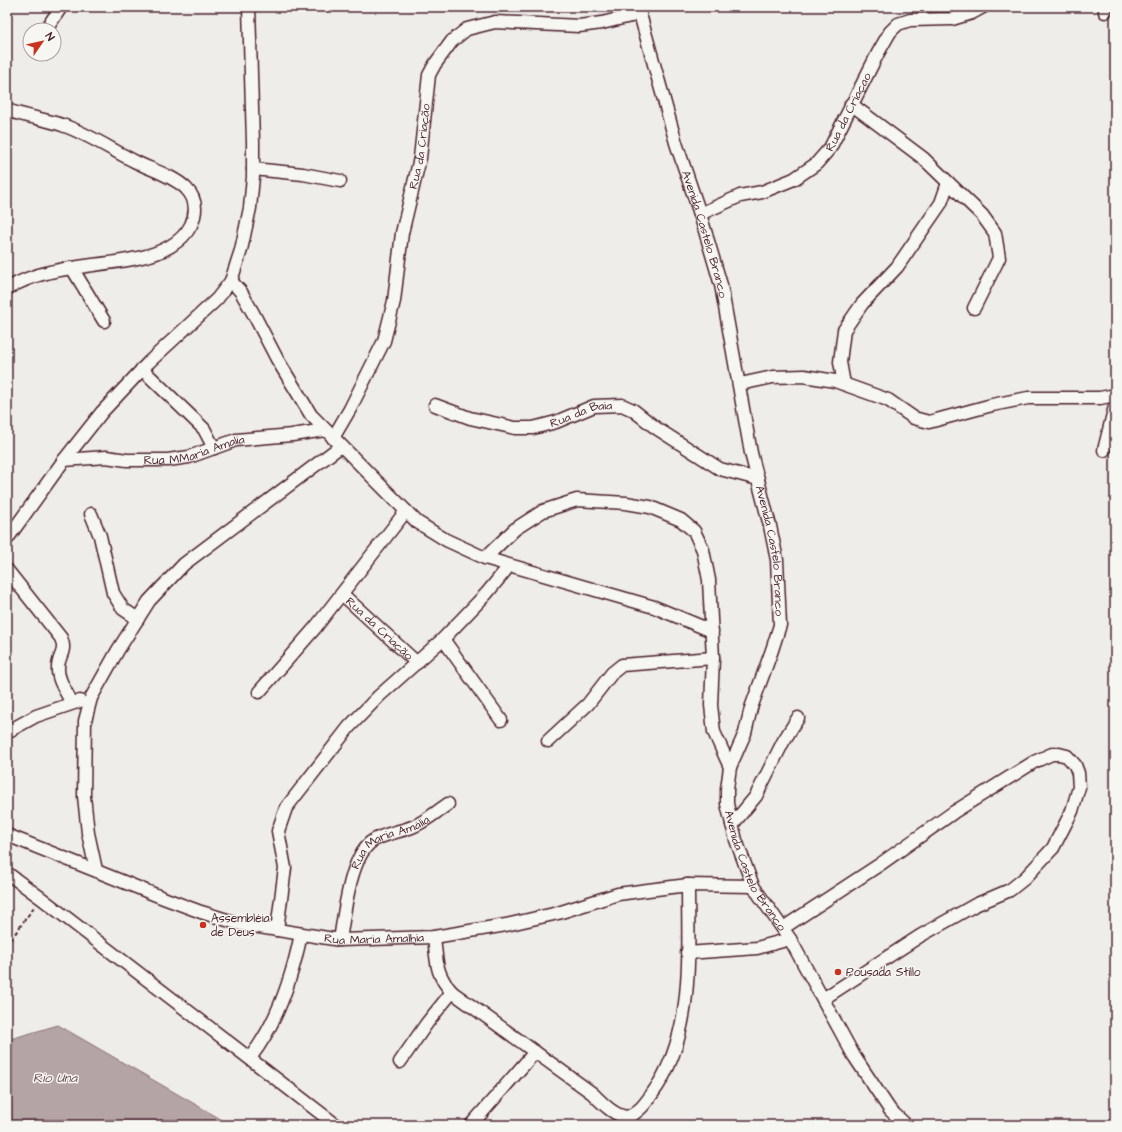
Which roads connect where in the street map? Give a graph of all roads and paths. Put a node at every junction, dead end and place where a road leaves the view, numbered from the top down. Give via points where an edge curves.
1 (61, 7) edge
2 (249, 7) edge
3 (983, 7) edge
4 (633, 11) edge
5 (951, 13) edge
6 (51, 22) edge
7 (850, 104) junction
8 (7, 110) edge
9 (253, 170) junction
10 (340, 181) dead end
11 (948, 183) junction
12 (700, 214) junction
13 (72, 268) junction
14 (231, 281) junction
15 (7, 290) edge
16 (974, 308) dead end
17 (104, 321) dead end
18 (142, 369) junction
19 (740, 384) junction
20 (844, 384) junction
21 (1115, 395) edge
22 (435, 405) dead end
23 (1115, 406) edge
24 (333, 438) junction
25 (214, 448) junction
26 (1104, 450) dead end
27 (64, 460) junction
28 (758, 479) junction
29 (406, 511) junction
30 (91, 514) dead end
31 (7, 540) edge
32 (485, 558) junction
33 (509, 566) junction
34 (7, 570) edge
35 (342, 594) junction
36 (138, 619) junction
37 (712, 631) junction
38 (443, 639) junction
39 (713, 658) junction
40 (417, 663) junction
41 (259, 692) dead end
42 (91, 698) junction
43 (72, 703) junction
44 (798, 718) dead end
45 (501, 720) dead end
46 (7, 732) edge
47 (548, 741) dead end
48 (730, 767) junction
49 (448, 804) dead end
50 (732, 825) junction
51 (7, 835) edge
52 (96, 870) junction
53 (7, 874) edge
54 (688, 885) junction
55 (753, 886) junction
56 (41, 898) junction
57 (783, 928) junction
58 (277, 930) junction
59 (301, 934) junction
60 (434, 937) junction
61 (790, 939) junction
62 (340, 940) junction
63 (7, 945) edge
64 (687, 953) junction
65 (452, 992) junction
66 (822, 999) junction
67 (535, 1052) junction
68 (250, 1058) junction
69 (400, 1062) dead end
70 (336, 1125) edge
71 (471, 1125) edge
72 (906, 1125) edge

1 - 6 street
2 - 9 street
3 - 5 street, Rua da Criaçao via 972,13
4 - 12 street, Avenida Castelo Branco
4 - 24 street, Rua da Criação via 579,26 495,22 482,24 467,29 443,52 429,75 420,158 402,233 394,301 384,341
5 - 7 street, Rua da Criaçao via 898,24 890,32
7 - 11 street via 923,158
7 - 12 street, Rua da Criaçao via 830,148 809,170 778,186 740,196
8 - 13 street via 78,131 174,179 185,187 194,202 196,212 189,229 184,236 168,247 142,257
9 - 10 street via 303,174
9 - 14 street via 250,208
11 - 16 street via 982,215 994,233 999,258
11 - 20 street via 941,203 897,267 862,304 844,330 840,362
12 - 19 street, Avenida Castelo Branco via 721,285
13 - 15 street via 19,281
13 - 17 street
14 - 18 street via 217,298
14 - 24 street via 254,312 312,415
18 - 25 street via 204,429
18 - 27 street via 102,412
19 - 20 street via 773,377 804,376
19 - 28 street, Avenida Castelo Branco via 751,453
20 - 21 street via 888,400 910,415 928,422 1028,398 1100,398
22 - 28 street, Rua da Baia via 470,418 515,428 533,428 556,422 594,406 622,405 720,469
23 - 26 street
24 - 25 street, Rua MMaria Amalia via 292,435 241,439
24 - 29 street
24 - 36 street via 184,564 149,601
25 - 27 street, Rua MMaria Amalia via 189,457 168,460 106,457
27 - 31 street
28 - 48 street, Avenida Castelo Branco via 777,560 780,625 745,733
29 - 32 street via 431,532
29 - 35 street
30 - 36 street via 100,536 113,593 123,608
32 - 33 street
32 - 37 street via 515,529 543,511 561,504 578,500 600,500 650,507 681,520 694,531 703,550 709,580
33 - 37 street via 654,607
33 - 38 street
34 - 43 street via 61,638 64,647 57,669
35 - 40 street, Rua da Criação
35 - 41 street
36 - 42 street
37 - 39 street
38 - 40 street
38 - 45 street
39 - 47 street via 622,665 612,673 588,704
39 - 48 street via 711,706 714,732
40 - 58 street via 379,696 349,727 286,808 278,831 285,868
42 - 43 street
42 - 52 street via 84,721 84,796
43 - 46 street via 36,716
44 - 50 street via 782,742 756,796
48 - 50 street, Avenida Castelo Branco via 727,804
49 - 62 street, Rua Maria Amália via 424,821 372,841 366,847 356,865
50 - 55 street, Avenida Castelo Branco
51 - 52 street, Rua Maria Amalhia
52 - 58 street, Rua Maria Amalhia via 201,912 240,924
53 - 56 street
54 - 55 street, Rua Maria Amalhia
54 - 60 street, Rua Maria Amalhia via 618,894 558,913
54 - 64 street
55 - 57 street, Avenida Castelo Branco
56 - 63 path
56 - 68 street
57 - 61 street, Avenida Castelo Branco
57 - 66 street via 954,812 1034,762 1052,754 1059,754 1067,756 1075,765 1079,788 1072,811 1053,848 1025,878 1010,890 975,905 920,936
58 - 59 street, Rua Maria Amalhia
59 - 62 street, Rua Maria Amalhia
59 - 68 street via 280,1008
60 - 62 street, Rua Maria Amalhia
60 - 65 street via 439,973
61 - 64 street via 757,948
61 - 66 street, Avenida Castelo Branco
64 - 67 street via 685,1005 674,1057 658,1086 636,1113 625,1117 615,1112
65 - 67 street
65 - 69 street via 422,1029
66 - 72 street, Avenida Castelo Branco via 872,1086 890,1110
67 - 71 street
68 - 70 street

